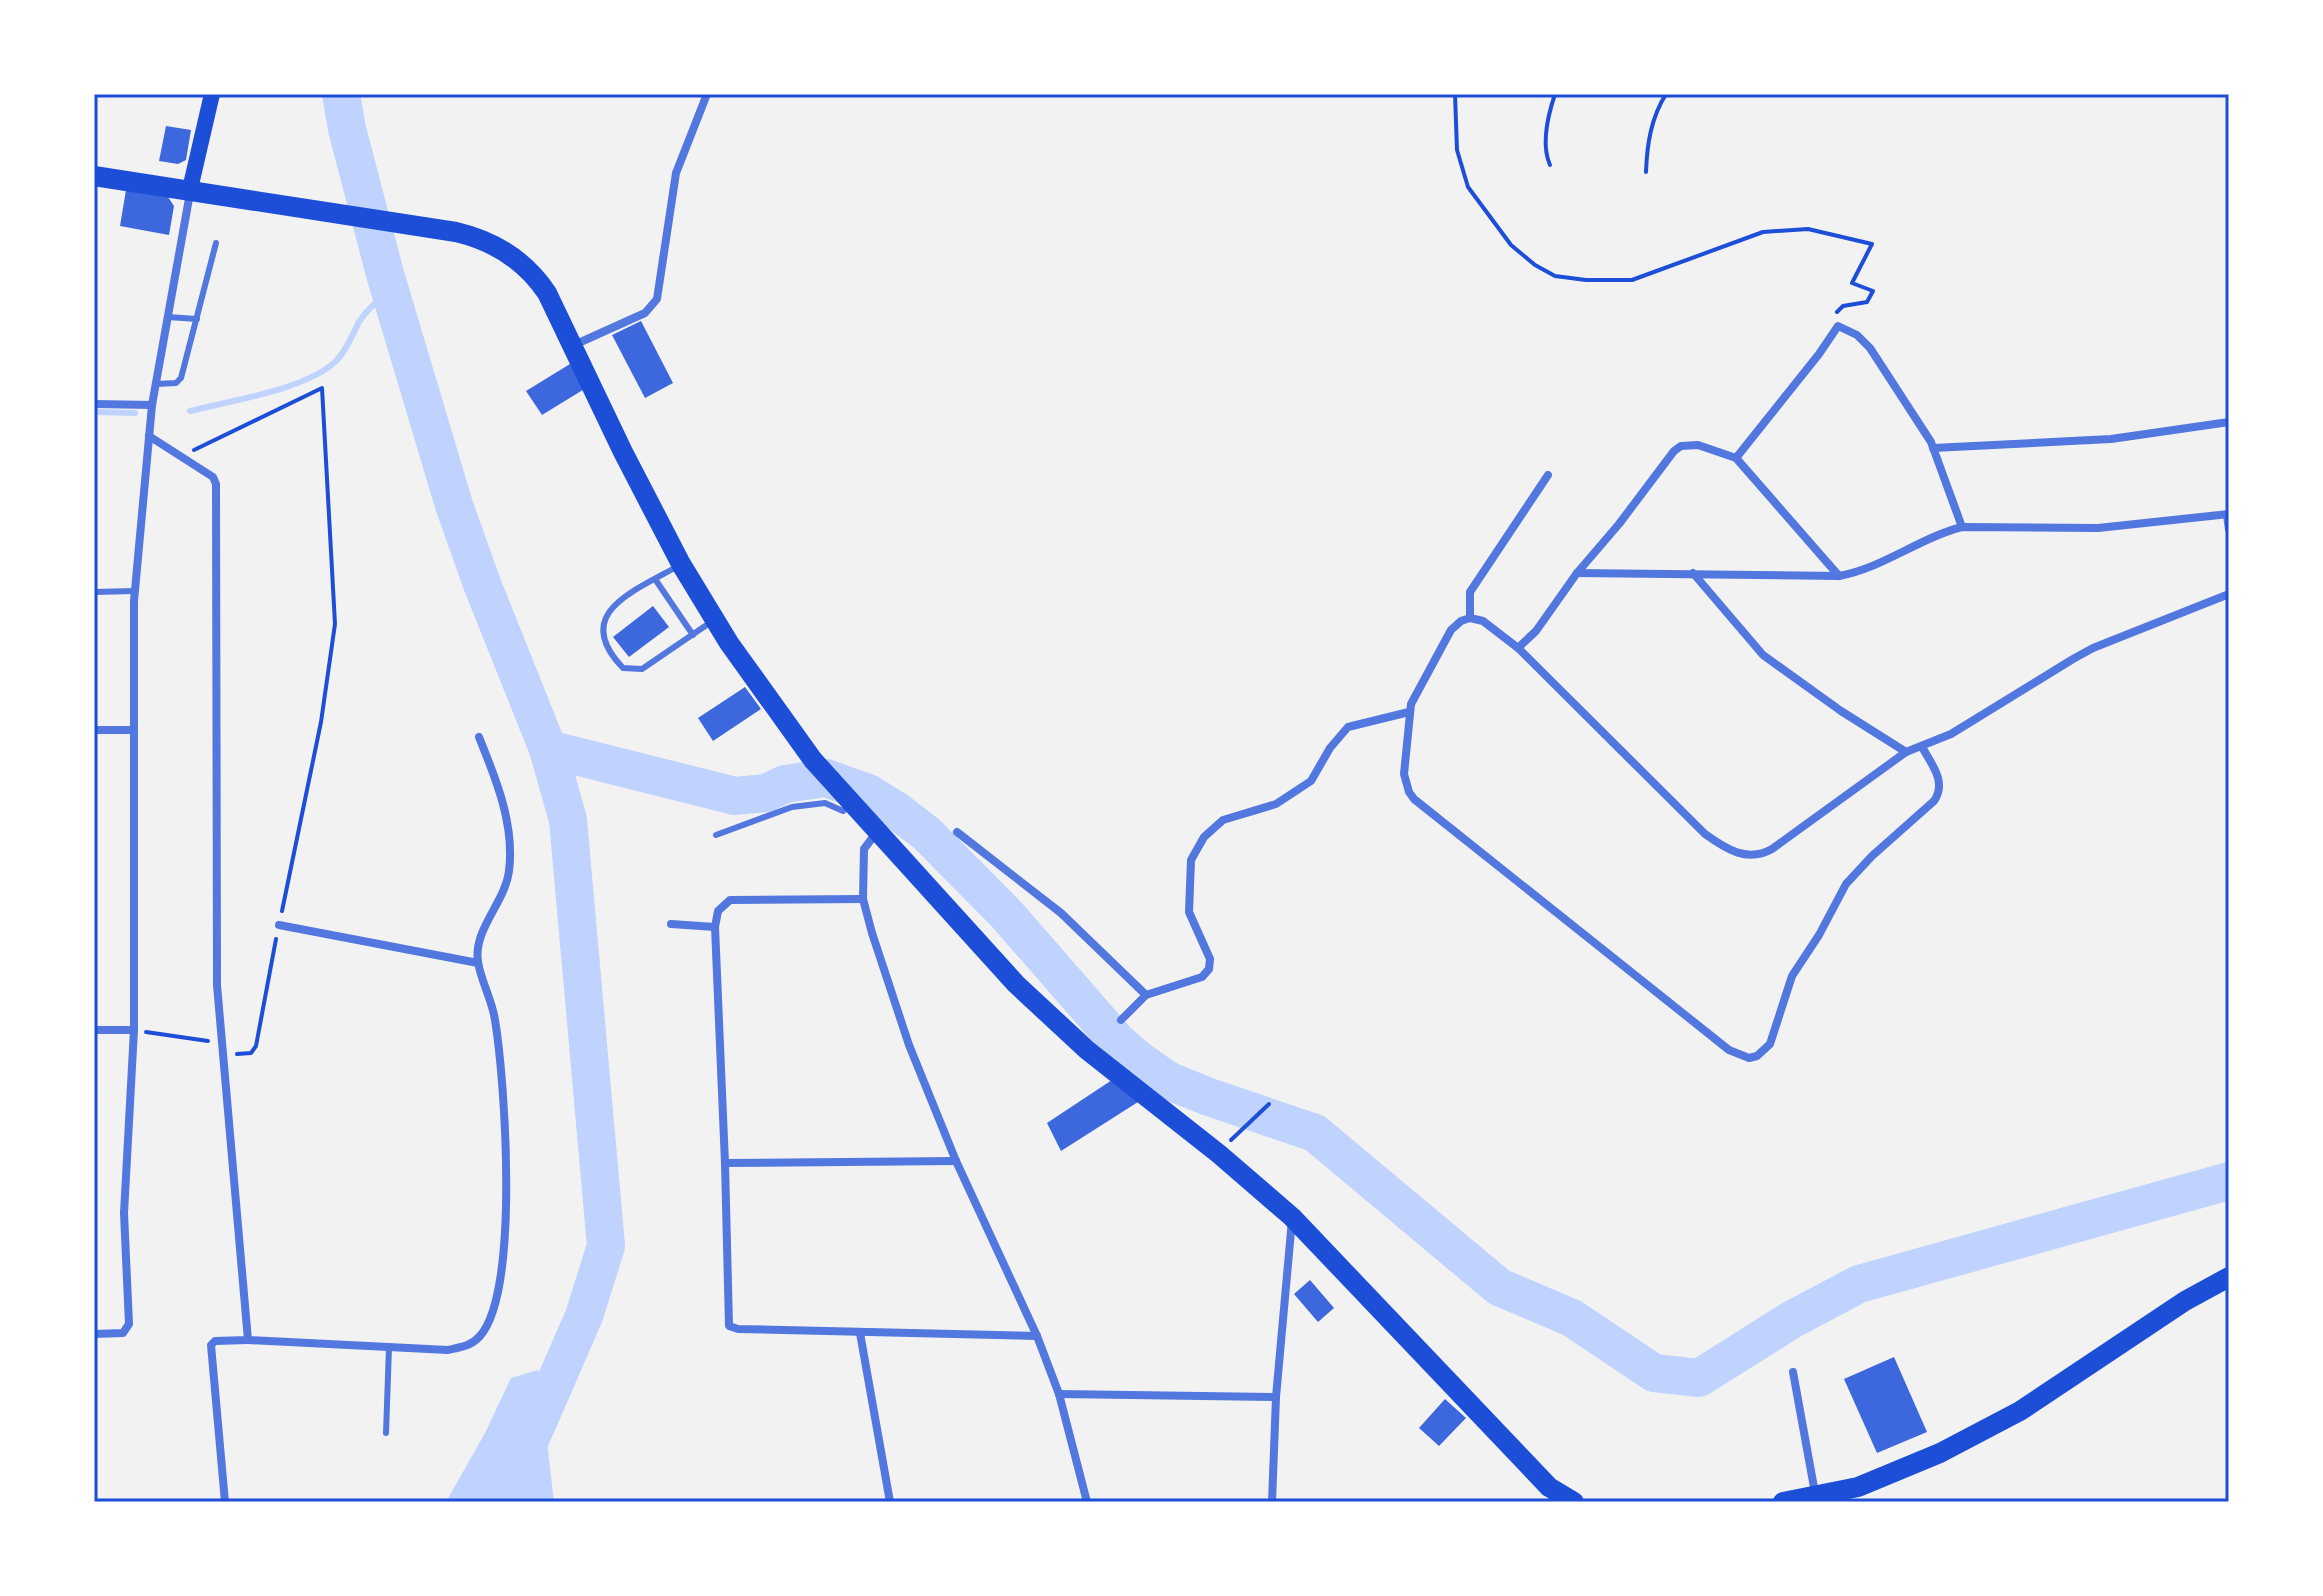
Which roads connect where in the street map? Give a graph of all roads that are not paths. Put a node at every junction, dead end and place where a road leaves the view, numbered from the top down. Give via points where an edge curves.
1 (212, 94) edge
2 (707, 94) edge
3 (94, 176) edge
4 (190, 189) junction
5 (216, 243) dead end
6 (168, 317) junction
7 (197, 319) junction
8 (573, 346) junction
9 (156, 384) junction
10 (94, 404) edge
11 (152, 405) junction
12 (2229, 422) edge
13 (149, 436) junction
14 (1933, 448) junction
15 (1736, 458) junction
16 (1548, 475) dead end
17 (2228, 514) edge
18 (1962, 527) junction
19 (2229, 530) edge
20 (681, 564) junction
21 (1577, 573) junction
22 (1693, 573) junction
23 (1839, 576) junction
24 (655, 579) junction
25 (135, 591) junction
26 (94, 592) edge
27 (2229, 594) edge
28 (1470, 618) junction
29 (715, 620) junction
30 (693, 635) junction
31 (1518, 648) junction
32 (1409, 712) junction
33 (94, 730) edge
34 (133, 730) junction
35 (479, 737) dead end
36 (1922, 747) junction
37 (1906, 752) junction
38 (852, 801) junction
39 (878, 830) junction
40 (957, 832) dead end
41 (716, 835) dead end
42 (863, 899) junction
43 (671, 924) dead end
44 (279, 925) road end
45 (715, 927) junction
46 (478, 963) junction
47 (1146, 995) junction
48 (1121, 1020) dead end
49 (94, 1030) edge
50 (134, 1030) junction
51 (956, 1161) junction
52 (725, 1163) junction
53 (1292, 1217) junction
54 (2229, 1277) edge
55 (860, 1333) junction
56 (94, 1334) edge
57 (1037, 1336) junction
58 (248, 1340) junction
59 (389, 1347) junction
60 (1793, 1372) dead end
61 (1059, 1394) junction
62 (1276, 1397) junction
63 (386, 1433) dead end
64 (1816, 1495) junction
65 (1855, 1495) edge
66 (225, 1502) edge
67 (890, 1502) edge
68 (1087, 1502) edge
69 (1272, 1502) edge
70 (1574, 1502) edge
71 (1783, 1502) edge

1 - 4 main road
2 - 8 street via 676,173 657,299 645,313
3 - 4 main road
4 - 6 street
4 - 8 main road via 456,232 493,244 534,274
5 - 7 lane
6 - 7 lane
6 - 9 street
7 - 9 lane via 181,378
8 - 20 main road
9 - 11 street
10 - 11 street
11 - 13 street
12 - 14 street via 2111,439
13 - 25 street
13 - 58 street via 216,484 217,985
14 - 15 street via 1870,348 1838,326
14 - 18 street
15 - 21 street via 1698,445 1674,451
15 - 23 street
16 - 28 street via 1470,592
17 - 18 street via 2098,528
17 - 19 street
18 - 23 street
20 - 24 lane
20 - 29 main road
21 - 22 street
21 - 31 street
22 - 23 street
22 - 37 street via 1763,655
24 - 30 lane
24 - 30 lane via 603,620 601,638 609,654 623,668 642,669
25 - 26 lane
25 - 34 street
27 - 36 street via 2093,648
28 - 31 street via 1483,621
28 - 32 street via 1451,630
29 - 30 lane
29 - 38 main road via 813,760
31 - 37 street via 1705,834 1738,854 1756,856 1772,849
32 - 36 street via 1404,774 1414,799 1729,1050 1749,1058 1770,1044 1792,976 1846,884 1941,792 1940,779
32 - 47 street via 1348,727 1311,781 1276,804 1223,820 1204,837 1191,860 1189,912 1210,959 1209,969 1202,977
33 - 34 street
34 - 50 street
35 - 46 street via 502,795 509,873 477,945
36 - 37 street
38 - 39 main road
38 - 41 lane via 843,811 825,803 792,807
39 - 42 street via 864,849
39 - 53 main road via 1026,994
40 - 47 street via 1061,913
42 - 45 street via 730,900 718,911
42 - 51 street via 909,1045
43 - 45 street
44 - 46 street
45 - 52 street
46 - 59 street via 495,1016 507,1115 504,1238 495,1310 470,1346
47 - 48 street
49 - 50 street
50 - 56 street via 124,1213 129,1324 123,1333
51 - 52 street
51 - 57 street
52 - 55 street via 729,1326
53 - 62 street
53 - 70 main road via 1549,1487
54 - 65 main road via 2020,1411
55 - 57 street
55 - 67 street
57 - 61 street
58 - 59 street
58 - 66 street via 211,1345
59 - 63 lane
60 - 64 street
61 - 62 street
61 - 68 street
62 - 69 street
64 - 65 main road
64 - 71 main road

